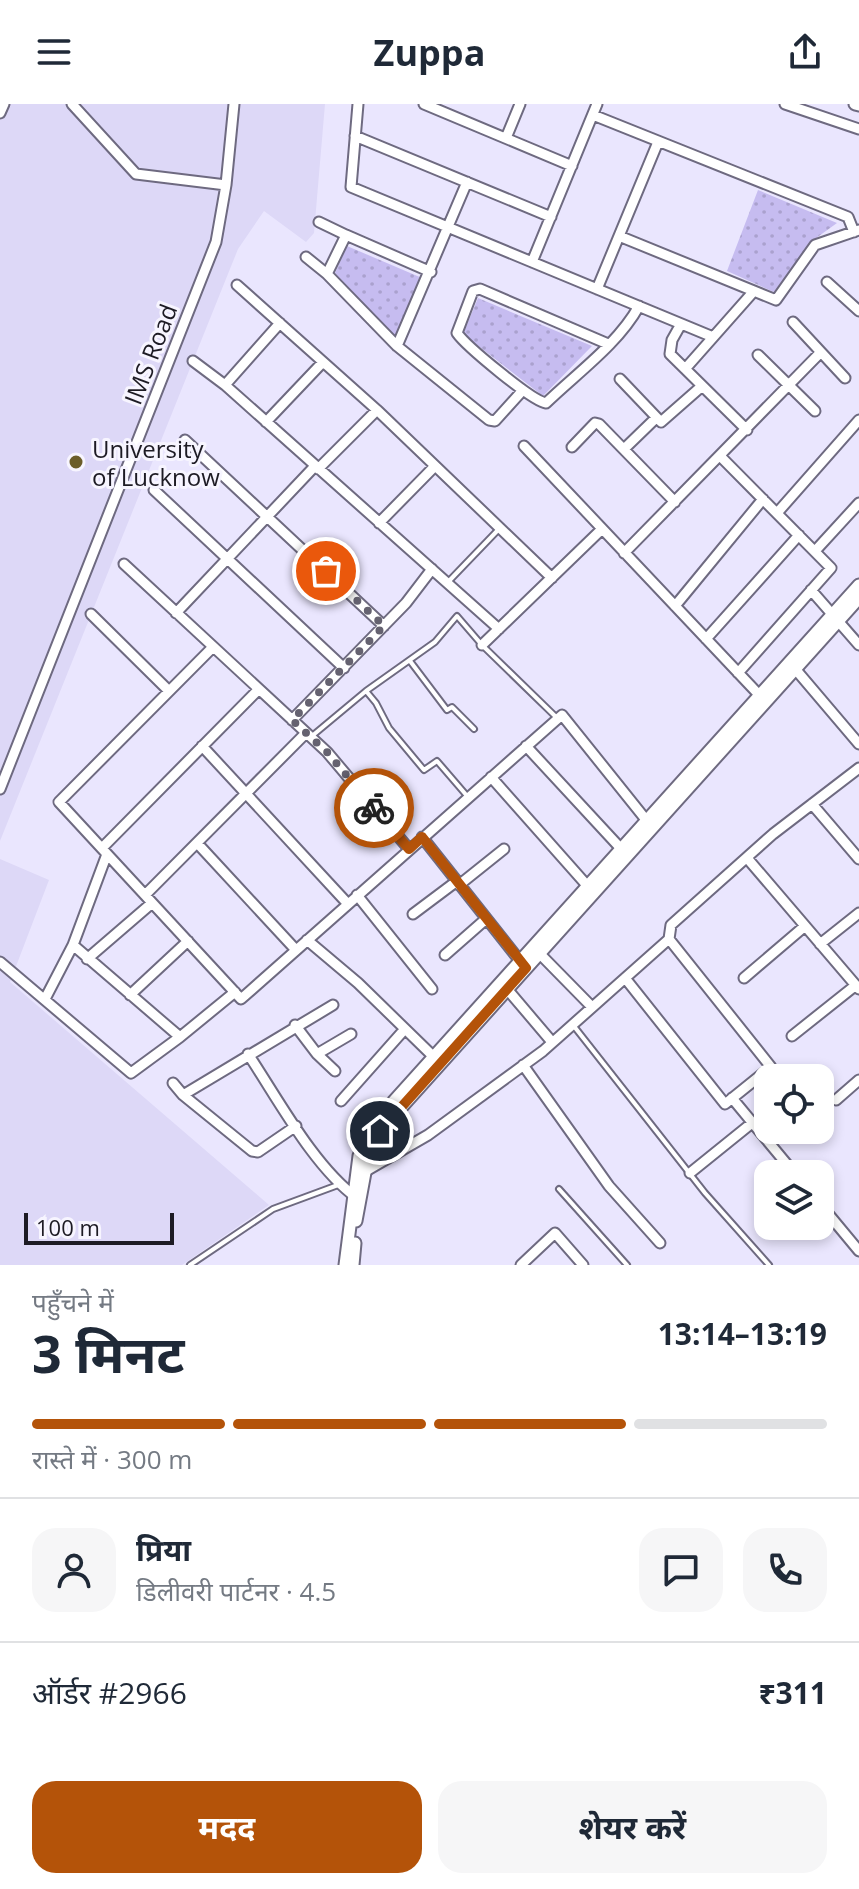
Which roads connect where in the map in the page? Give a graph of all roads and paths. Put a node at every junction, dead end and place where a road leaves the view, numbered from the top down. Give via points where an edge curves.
1 (4, 104) edge
2 (72, 104) edge
3 (234, 104) edge
4 (358, 104) edge
5 (424, 104) edge
6 (520, 104) edge
7 (597, 104) edge
8 (785, 104) edge
9 (0, 113) edge
10 (593, 115) junction
11 (859, 129) edge
12 (355, 136) junction
13 (506, 138) junction
14 (658, 142) junction
15 (572, 166) junction
16 (467, 182) junction
17 (226, 185) junction
18 (551, 217) junction
19 (319, 222) dead end
20 (449, 228) junction
21 (856, 231) edge
22 (346, 235) junction
23 (619, 236) junction
24 (306, 257) dead end
25 (532, 262) junction
26 (431, 272) junction
27 (327, 274) junction
28 (827, 282) dead end
29 (237, 285) dead end
30 (597, 289) junction
31 (754, 291) junction
32 (639, 306) junction
33 (859, 311) edge
34 (793, 322) dead end
35 (280, 323) junction
36 (681, 324) junction
37 (713, 337) junction
38 (608, 344) junction
39 (397, 346) junction
40 (820, 353) junction
41 (758, 355) dead end
42 (193, 361) dead end
43 (323, 362) junction
44 (685, 369) junction
45 (845, 378) dead end
46 (620, 379) dead end
47 (225, 385) junction
48 (702, 386) junction
49 (789, 386) junction
50 (523, 390) junction
51 (377, 410) junction
52 (815, 411) dead end
53 (656, 418) junction
54 (859, 420) edge
55 (266, 422) junction
56 (747, 430) junction
57 (185, 440) dead end
58 (524, 446) dead end
59 (572, 447) dead end
60 (624, 449) junction
61 (721, 457) junction
62 (435, 466) junction
63 (317, 467) junction
64 (154, 490) dead end
65 (763, 499) junction
66 (675, 502) junction
67 (859, 503) edge
68 (777, 513) junction
69 (267, 516) junction
70 (379, 523) junction
71 (500, 528) junction
72 (602, 529) junction
73 (799, 535) junction
74 (815, 551) junction
75 (624, 553) junction
76 (228, 558) junction
77 (124, 564) dead end
78 (432, 569) junction
79 (552, 578) junction
80 (447, 583) junction
81 (859, 585) edge
82 (811, 590) junction
83 (859, 598) edge
84 (675, 606) junction
85 (176, 613) junction
86 (91, 614) dead end
87 (836, 617) junction
88 (384, 626) junction
89 (499, 629) junction
90 (706, 639) junction
91 (482, 645) junction
92 (859, 645) edge
93 (213, 647) junction
94 (410, 661) junction
95 (792, 665) junction
96 (344, 668) junction
97 (738, 673) junction
98 (259, 689) junction
99 (169, 691) junction
100 (366, 691) junction
101 (762, 698) junction
102 (557, 719) junction
103 (292, 720) junction
104 (474, 729) dead end
105 (308, 735) junction
106 (859, 744) edge
107 (202, 746) junction
108 (526, 746) junction
109 (859, 768) edge
110 (1, 777) edge
111 (491, 777) junction
112 (0, 789) edge
113 (247, 792) junction
114 (468, 797) junction
115 (812, 804) junction
116 (650, 824) junction
117 (422, 837) junction
118 (197, 843) junction
119 (409, 849) junction
120 (504, 849) dead end
121 (104, 851) junction
122 (624, 852) junction
123 (747, 858) junction
124 (859, 859) edge
125 (458, 883) junction
126 (590, 890) junction
127 (357, 895) junction
128 (149, 899) junction
129 (348, 904) junction
130 (859, 913) edge
131 (413, 914) dead end
132 (486, 919) junction
133 (805, 926) junction
134 (669, 939) junction
135 (307, 940) junction
136 (188, 941) junction
137 (820, 944) junction
138 (73, 945) junction
139 (296, 950) junction
140 (539, 953) junction
141 (445, 955) dead end
142 (87, 959) junction
143 (0, 962) edge
144 (523, 965) junction
145 (625, 978) junction
146 (744, 978) dead end
147 (857, 987) edge
148 (432, 989) dead end
149 (507, 989) junction
150 (235, 992) junction
151 (130, 995) junction
152 (45, 999) junction
153 (333, 1005) dead end
154 (592, 1007) junction
155 (573, 1024) junction
156 (295, 1025) junction
157 (404, 1030) junction
158 (351, 1034) dead end
159 (792, 1036) dead end
160 (180, 1037) junction
161 (552, 1042) junction
162 (248, 1054) junction
163 (317, 1054) junction
164 (437, 1060) junction
165 (523, 1065) junction
166 (335, 1071) dead end
167 (859, 1080) edge
168 (173, 1083) dead end
169 (183, 1095) junction
170 (732, 1098) junction
171 (836, 1100) dead end
172 (341, 1101) dead end
173 (752, 1123) junction
174 (296, 1126) junction
175 (783, 1160) edge
176 (364, 1172) junction
177 (690, 1173) junction
178 (339, 1185) junction
179 (559, 1189) dead end
180 (356, 1198) junction
181 (834, 1221) edge
182 (660, 1243) dead end
183 (859, 1251) edge
184 (190, 1265) edge
185 (345, 1265) edge
186 (353, 1265) edge
187 (521, 1265) edge
188 (583, 1265) edge
189 (627, 1265) edge
190 (769, 1265) edge

1 - 9 street
2 - 17 street via 136,174
3 - 17 street, IMS Road
4 - 12 street
5 - 13 street
6 - 13 street
7 - 10 street
8 - 11 street
10 - 14 street
10 - 15 street
12 - 16 street
12 - 20 street via 351,187
13 - 15 street
14 - 21 street via 848,217
14 - 23 street
15 - 18 street
16 - 18 street
16 - 20 street
17 - 110 street, IMS Road via 216,242
18 - 25 street
19 - 22 street
20 - 25 street
20 - 26 street
21 - 31 street via 815,245 776,300
22 - 26 street
22 - 27 street
23 - 30 street
23 - 31 street
24 - 27 street
25 - 30 street
26 - 39 street
27 - 39 street
28 - 33 street
29 - 35 street
30 - 32 street
31 - 37 street
32 - 36 street
32 - 38 street
34 - 40 street
35 - 43 street
35 - 47 street
36 - 37 street
36 - 44 street via 670,354
37 - 44 street
38 - 50 street via 546,403
38 - 50 street via 480,289 473,291 457,333
39 - 50 street via 489,420 495,421
40 - 45 street
40 - 49 street
41 - 49 street
42 - 47 street
43 - 51 street
43 - 55 street
44 - 48 street
46 - 53 street
47 - 55 street
48 - 53 street via 663,422
48 - 56 street
49 - 52 street
49 - 56 street
51 - 62 street
51 - 63 street
53 - 60 street
54 - 68 street
55 - 63 street
56 - 61 street
57 - 69 street
58 - 72 street
59 - 60 street via 595,423
60 - 66 street
61 - 65 street
61 - 66 street
62 - 70 street
62 - 71 street
63 - 69 street
63 - 70 street
64 - 76 street
65 - 68 street
65 - 84 street
66 - 75 street
67 - 74 street
68 - 73 street
69 - 76 street
69 - 88 street
70 - 78 street
71 - 79 street
71 - 80 lane
72 - 75 street
72 - 79 street
73 - 74 street
73 - 90 street
74 - 82 street via 831,568
75 - 84 street
76 - 85 street
76 - 96 street
77 - 85 street
78 - 80 street
78 - 88 street
79 - 89 street
80 - 89 street
81 - 87 street
82 - 87 street
82 - 97 street
83 - 87 street
84 - 90 street
85 - 93 street
86 - 99 street
87 - 92 street
87 - 95 street
88 - 96 street
89 - 91 street
90 - 97 street
91 - 94 lane via 457,616
91 - 102 lane
93 - 98 street
93 - 99 street
94 - 100 lane
94 - 104 lane via 447,710 452,707
95 - 101 street
95 - 106 street
96 - 103 street
97 - 101 street
98 - 103 street
98 - 107 street
99 - 121 street via 59,802
100 - 105 lane
100 - 114 lane via 424,770 437,761
101 - 116 street
102 - 108 street
102 - 116 street via 562,715
103 - 105 street
105 - 113 street
105 - 119 street
107 - 113 street
107 - 121 street
108 - 111 street
108 - 122 street
109 - 115 street
110 - 112 street, IMS Road
111 - 114 street
111 - 126 street
113 - 118 street
113 - 129 street
114 - 117 street
115 - 123 street
115 - 124 street
116 - 122 street
117 - 119 street
117 - 125 street
118 - 128 street
118 - 139 street
119 - 127 street
120 - 125 street
121 - 128 street
121 - 138 street
122 - 126 street
123 - 133 street
123 - 134 street via 671,925
125 - 131 street
125 - 132 street
126 - 140 street
126 - 144 street
127 - 129 street
127 - 148 street
128 - 136 street
128 - 142 street
129 - 135 street
130 - 137 street
132 - 141 street
132 - 144 street
133 - 137 street
133 - 146 street
134 - 145 street
134 - 170 street via 771,1067
135 - 139 street
135 - 157 street
136 - 150 street
136 - 151 street
137 - 147 street
138 - 142 street
138 - 152 street
139 - 150 street via 241,999
140 - 144 street
140 - 154 street
142 - 151 street
143 - 152 street
144 - 149 street
144 - 164 street
145 - 154 street
145 - 170 street via 725,1104
147 - 159 street
149 - 161 street
149 - 164 street
150 - 160 street
151 - 160 street
152 - 160 street via 131,1073
153 - 156 street
154 - 155 street
155 - 161 street
155 - 177 lane
156 - 162 street
156 - 163 street
157 - 164 street
157 - 172 street
158 - 163 street
161 - 165 street
162 - 169 street
162 - 174 street
163 - 166 street
164 - 176 street via 380,1131
164 - 180 street via 375,1122 359,1156
165 - 176 street via 428,1135
165 - 182 street via 609,1186
167 - 171 street
168 - 169 street
169 - 174 street via 252,1151
170 - 173 street
173 - 175 street
173 - 177 street
174 - 178 street
176 - 180 street
177 - 190 lane
178 - 180 street
178 - 184 lane via 273,1209
179 - 189 lane
180 - 185 street
180 - 186 street
181 - 183 street
185 - 186 street
187 - 188 street via 555,1233

